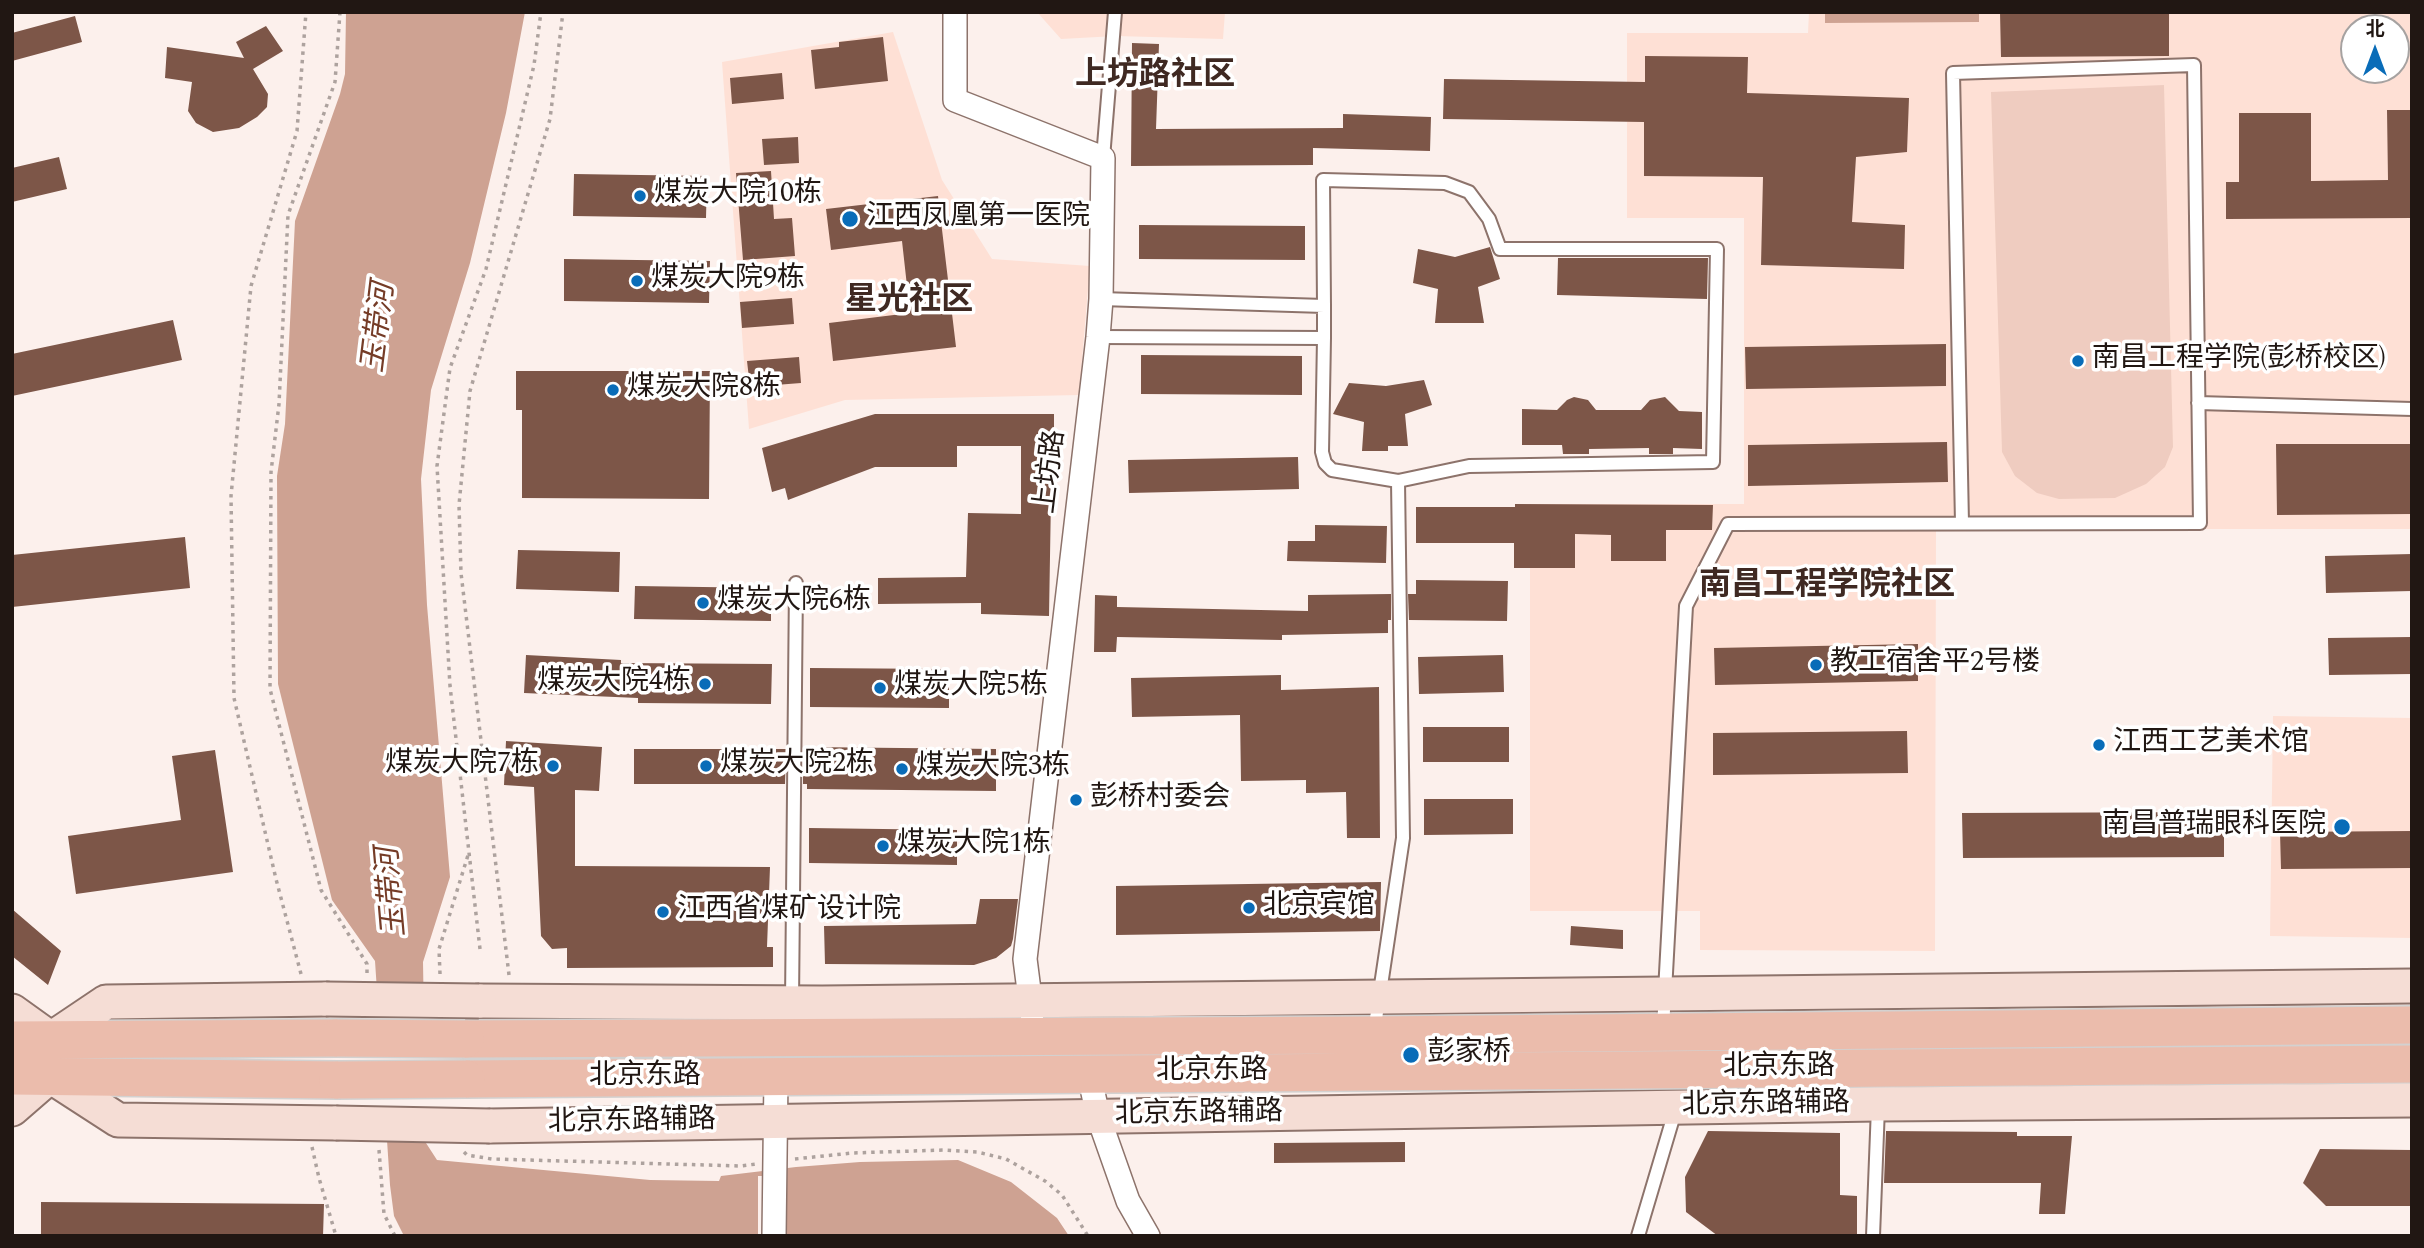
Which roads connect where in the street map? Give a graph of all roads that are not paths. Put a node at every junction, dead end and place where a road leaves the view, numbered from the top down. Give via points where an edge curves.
1 (955, 12) edge
2 (1115, 12) edge
3 (1102, 158) junction
4 (1101, 299) junction
5 (1324, 306) junction
6 (1098, 337) junction
7 (1324, 338) junction
8 (2198, 403) junction
9 (2412, 409) edge
10 (1398, 481) junction
11 (1962, 523) junction
12 (796, 583) dead end
13 (2412, 986) edge
14 (1665, 994) junction
15 (1379, 997) junction
16 (12, 1011) edge
17 (1032, 1018) junction
18 (792, 1020) junction
19 (2412, 1025) edge
20 (1663, 1032) junction
21 (1374, 1035) junction
22 (51, 1039) junction
23 (12, 1040) edge
24 (2412, 1065) edge
25 (1089, 1074) junction
26 (12, 1076) edge
27 (50, 1076) junction
28 (776, 1077) junction
29 (1879, 1086) junction
30 (2412, 1100) edge
31 (1676, 1107) junction
32 (12, 1109) edge
33 (1098, 1116) junction
34 (776, 1121) junction
35 (775, 1236) edge
36 (1148, 1236) edge
37 (1637, 1236) edge
38 (1873, 1236) edge

1 - 3 street via 956,100
2 - 3 lane
3 - 4 street, 上坊路
4 - 5 lane
4 - 6 street, 上坊路
5 - 7 lane
5 - 10 lane via 1323,180 1445,183 1469,192 1489,219 1500,249 1717,249 1713,462 1469,466
6 - 7 lane
6 - 17 street, 上坊路 via 1025,959
7 - 10 lane via 1325,463 1332,470
8 - 9 lane
8 - 11 lane via 2200,523
8 - 11 lane via 2194,65 1953,73
10 - 15 lane via 1403,838
11 - 14 lane via 1728,524 1686,606
12 - 18 lane
13 - 14 main road
14 - 15 main road
14 - 20 lane
15 - 17 main road
15 - 21 lane
16 - 22 main road
17 - 18 main road, 北京东路
17 - 21 main road, 北京东路
18 - 22 main road, 北京东路, bridge via 465,1039
18 - 22 main road, bridge via 512,1001 106,1002
19 - 20 main road, 北京东路
20 - 21 main road, 北京东路
22 - 23 main road, 北京东路
24 - 29 main road, 北京东路
25 - 28 main road, 北京东路
25 - 29 main road, 北京东路
25 - 33 street
26 - 27 main road, 北京东路
27 - 28 main road, 北京东路, bridge via 338,1080
27 - 32 main road
27 - 34 main road, 北京东路辅路, bridge via 118,1120 490,1126
28 - 34 street
29 - 30 main road, 北京东路辅路
29 - 31 main road, 北京东路辅路
29 - 38 lane
31 - 33 main road, 北京东路辅路
31 - 37 lane
33 - 34 main road, 北京东路辅路
33 - 36 street via 1128,1202
34 - 35 street

